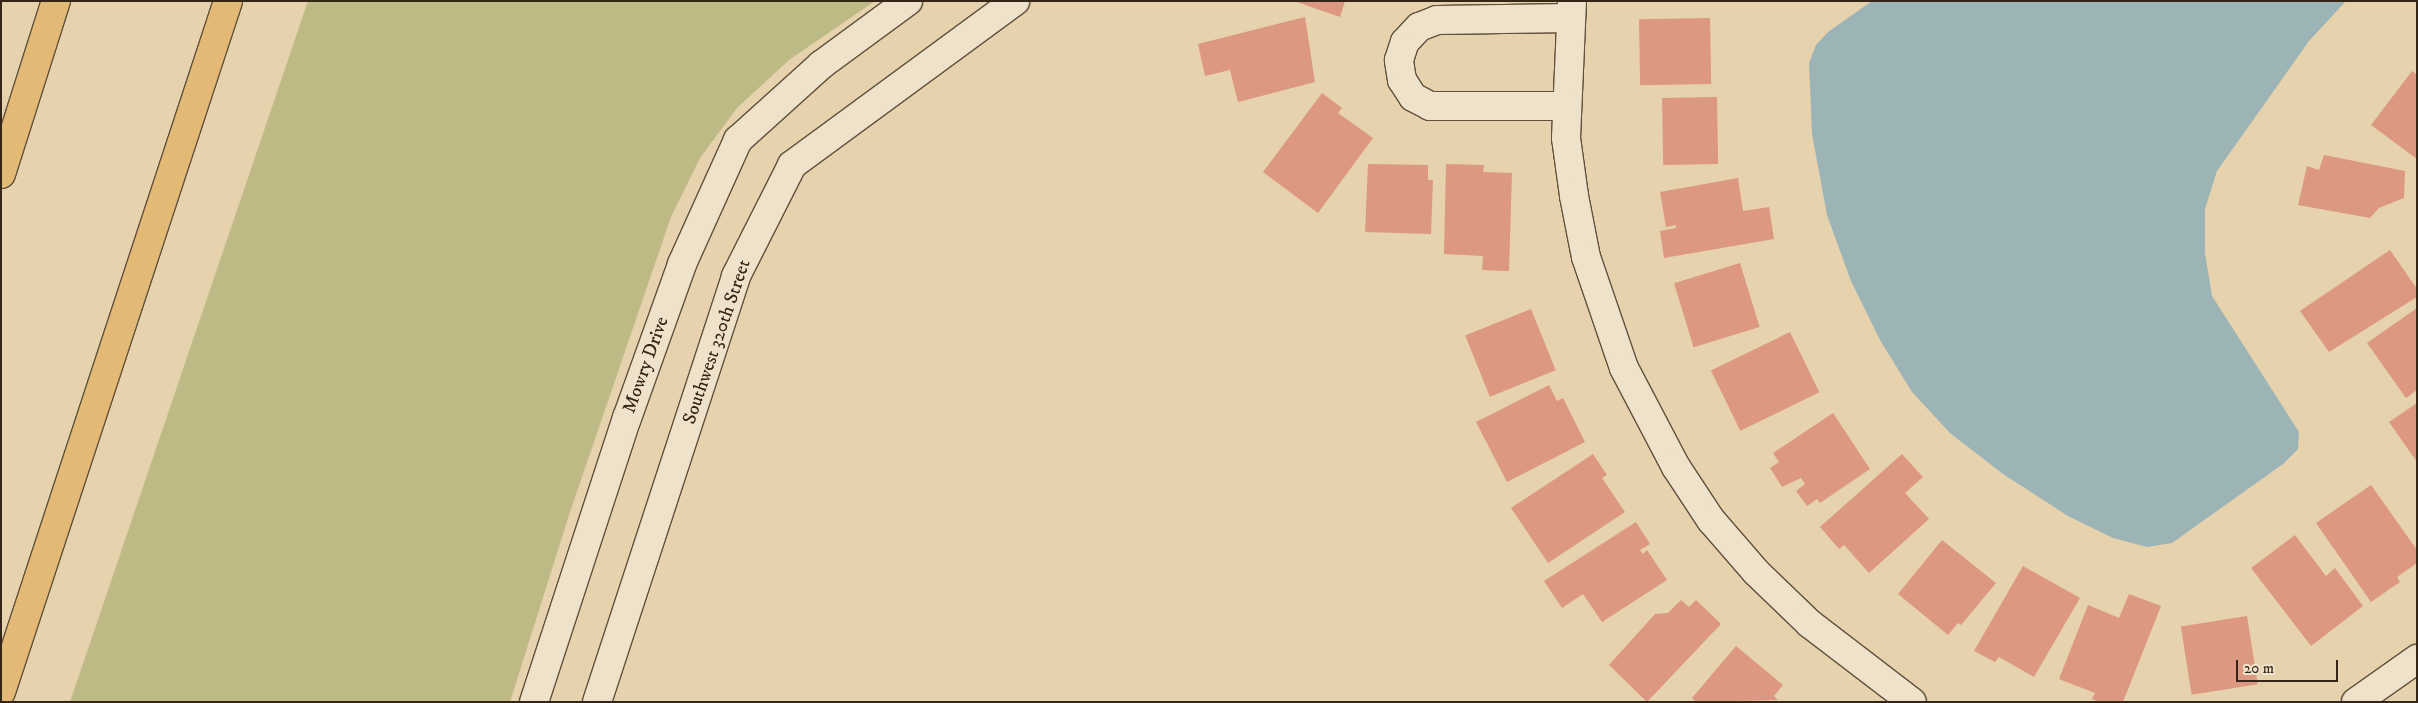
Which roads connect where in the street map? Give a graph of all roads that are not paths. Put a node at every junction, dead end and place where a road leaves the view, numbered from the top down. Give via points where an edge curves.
1 (56, 1) edge
2 (228, 1) edge
3 (908, 1) edge
4 (1015, 1) edge
5 (1571, 10) edge
6 (1567, 94) junction
7 (1, 174) edge
8 (2417, 659) edge
9 (1, 692) edge
10 (534, 702) edge
11 (597, 702) edge
12 (1912, 702) edge
13 (2356, 702) edge

1 - 7 highway
2 - 9 highway
3 - 10 street, Mowry Drive via 821,65 738,140 682,264
4 - 11 street, Southwest 320th Street via 792,166 736,276
5 - 6 street
5 - 6 street via 1437,20 1419,27 1405,42 1399,60 1402,80 1413,96 1430,106
6 - 12 street via 1566,138 1589,265 1624,368 1672,460 1711,520 1756,572 1810,624
8 - 13 street

